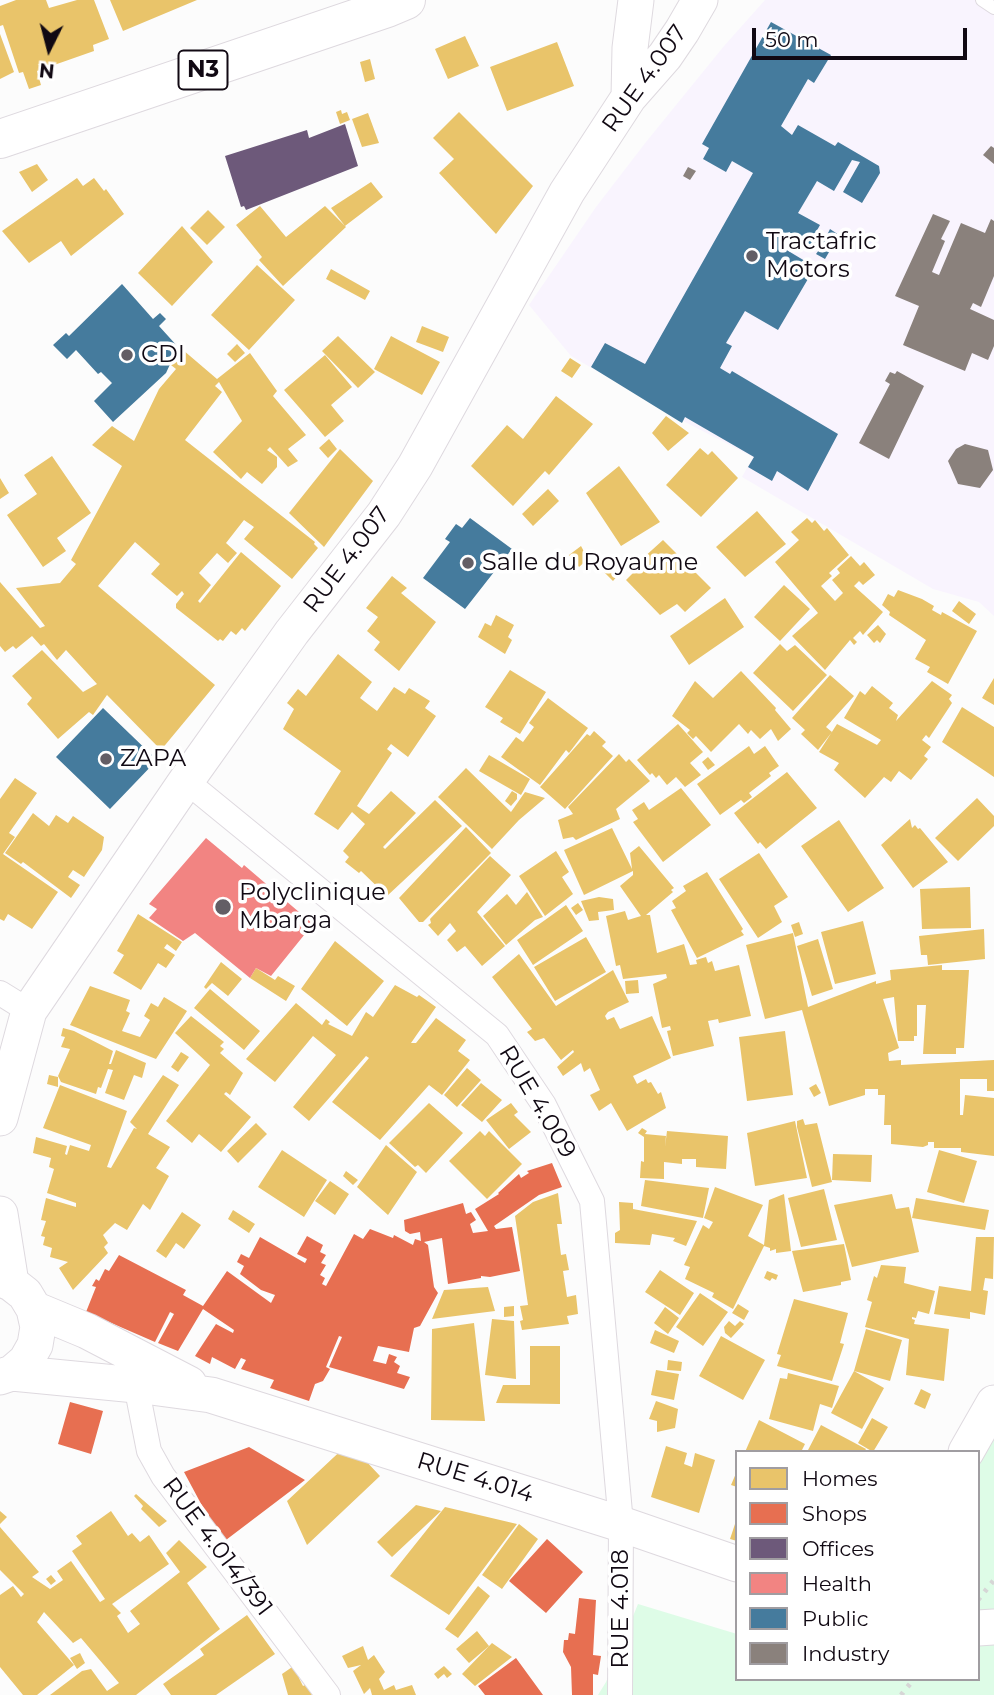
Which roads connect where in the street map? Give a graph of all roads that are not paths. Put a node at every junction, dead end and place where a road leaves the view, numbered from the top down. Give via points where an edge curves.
1 (344, 0) edge
2 (406, 0) edge
3 (636, 0) edge
4 (700, 0) edge
5 (982, 0) edge
6 (994, 8) edge
7 (319, 31) junction
8 (629, 97) junction
9 (0, 139) edge
10 (186, 781) junction
11 (15, 1002) edge
12 (0, 1118) edge
13 (0, 1214) edge
14 (6, 1281) edge
15 (34, 1309) junction
16 (6, 1375) edge
17 (136, 1385) junction
18 (211, 1395) junction
19 (994, 1403) edge
20 (967, 1450) edge
21 (621, 1524) junction
22 (735, 1563) edge
23 (328, 1695) edge
24 (620, 1695) edge

1 - 7 street
2 - 7 highway, N3
3 - 8 main road
4 - 8 main road, RUE 4.007 via 665,56
5 - 6 lane
7 - 9 highway, N3
8 - 10 main road, RUE 4.007 via 567,192 384,514 292,632
10 - 11 main road, RUE 4.007
10 - 21 street, RUE 4.009 via 497,1035 544,1105 592,1201
11 - 12 main road, RUE 4.007
13 - 14 main road
14 - 15 main road via 25,1294
15 - 16 main road via 35,1345 26,1361
15 - 18 main road
16 - 17 main road
17 - 18 main road
17 - 23 street, RUE 4.014/391 via 149,1451 163,1476
18 - 21 main road, RUE 4.014
19 - 20 main road
21 - 22 main road, RUE 4.014
21 - 24 street, RUE 4.018

